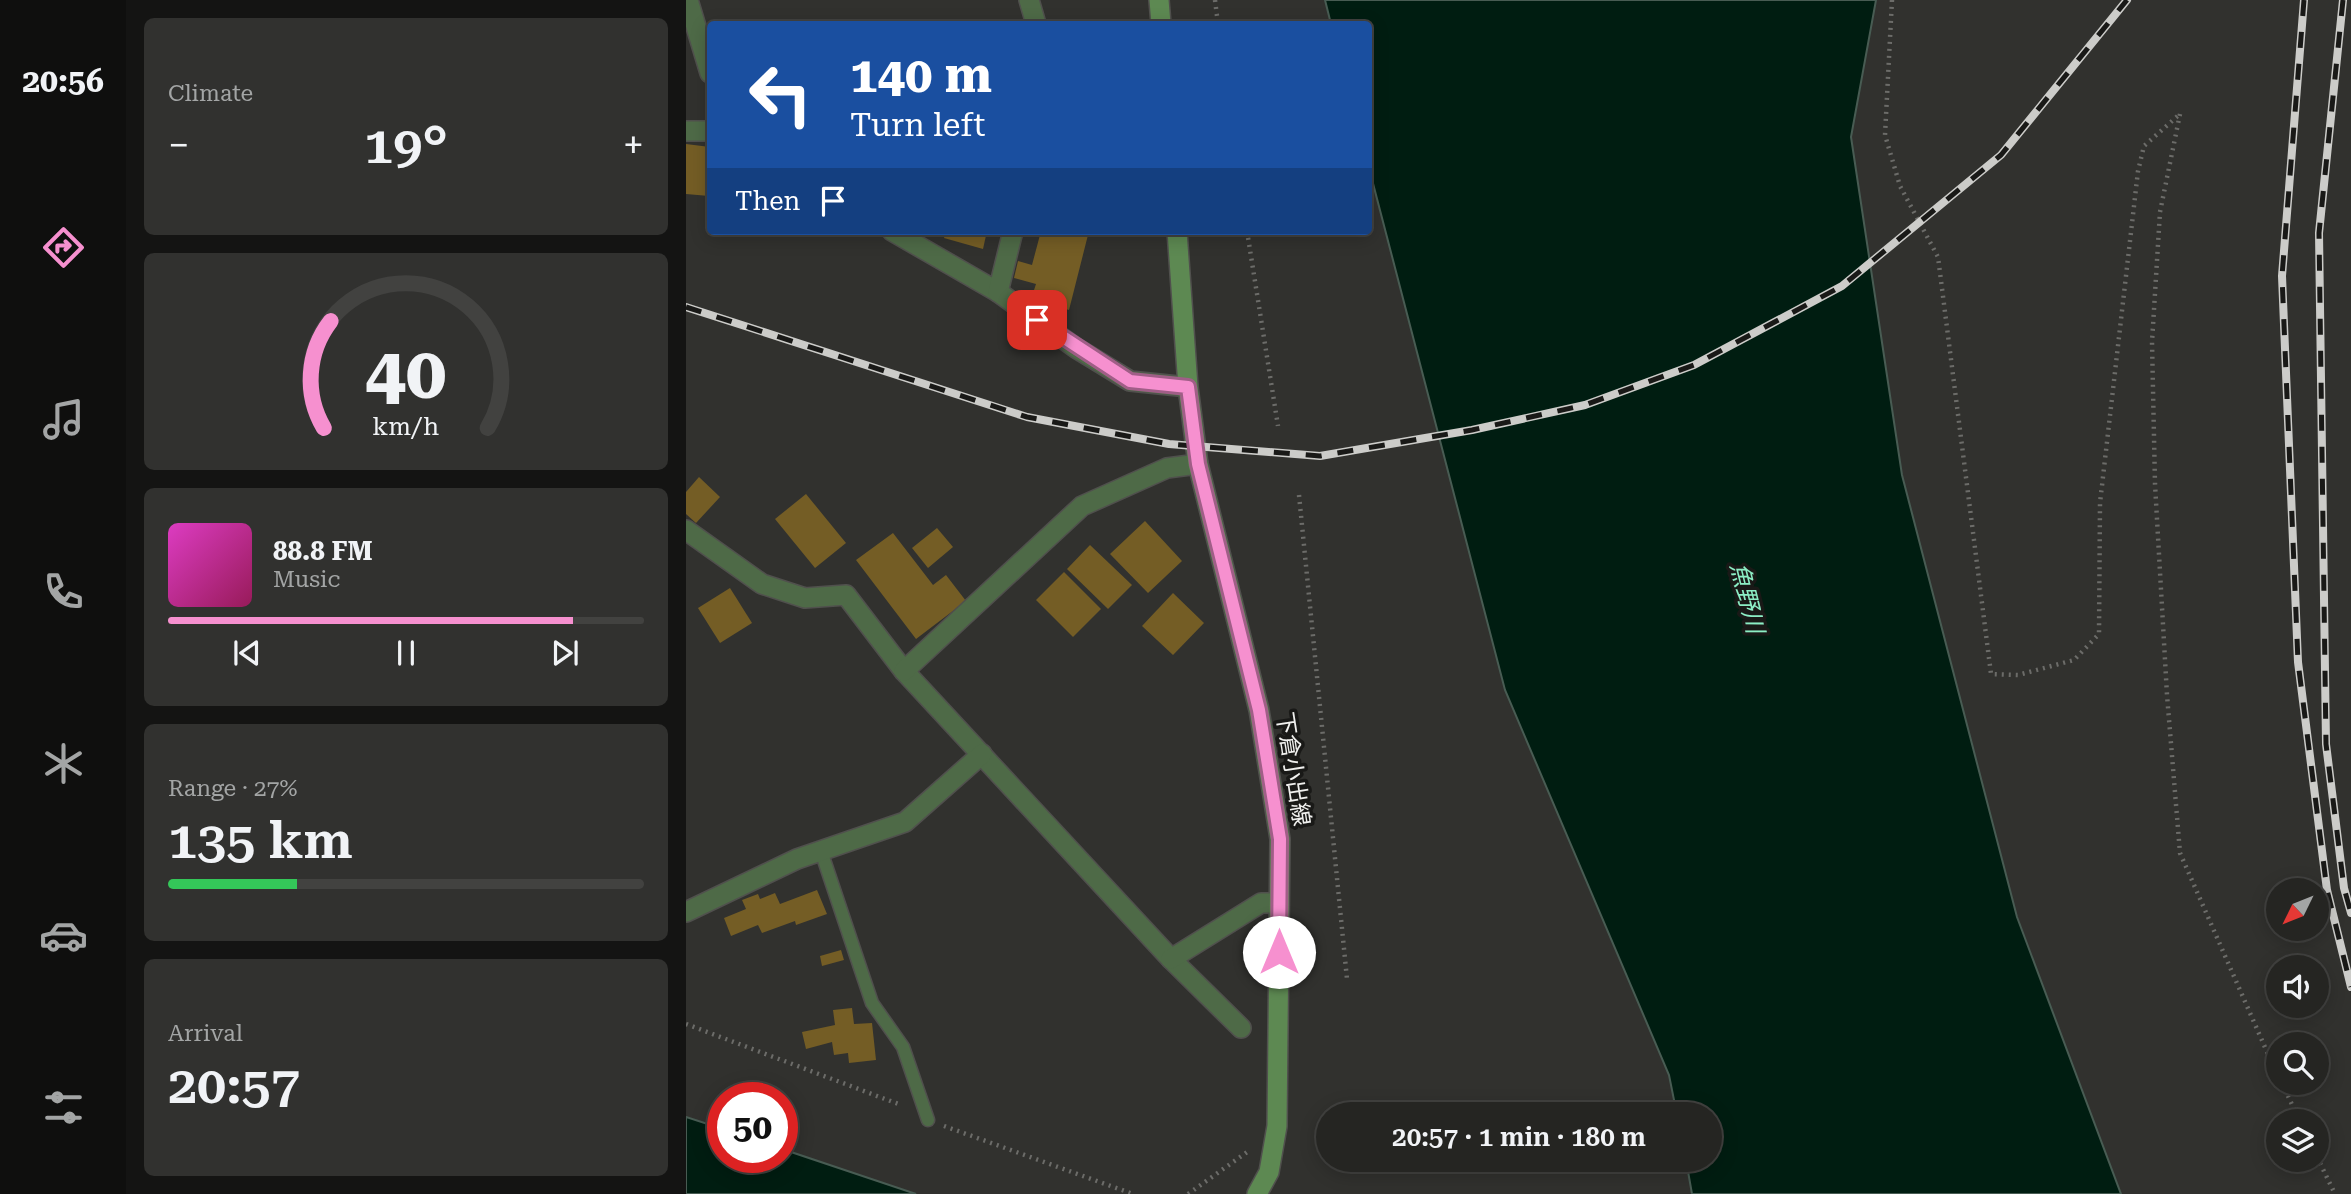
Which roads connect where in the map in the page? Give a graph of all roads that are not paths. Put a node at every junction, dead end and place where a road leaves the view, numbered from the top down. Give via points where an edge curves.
1 (688, 0) edge
2 (1029, 0) edge
3 (1159, 0) edge
4 (1034, 21) edge
5 (1161, 21) edge
6 (707, 63) edge
7 (686, 131) edge
8 (707, 131) edge
9 (899, 235) edge
10 (1012, 235) edge
11 (1177, 235) edge
12 (998, 292) junction
13 (1188, 387) junction
14 (1198, 464) junction
15 (686, 530) edge
16 (904, 671) junction
17 (982, 754) junction
18 (821, 851) junction
19 (1279, 903) junction
20 (686, 912) edge
21 (1171, 959) junction
22 (1241, 1028) dead end
23 (928, 1120) dead end
24 (1257, 1194) edge

1 - 6 street
2 - 4 street
3 - 5 main road
7 - 8 street
9 - 12 street
10 - 12 street
11 - 13 main road, 下倉小出線
12 - 13 street via 1130,381
13 - 14 main road, 下倉小出線
14 - 16 street via 1167,468 1082,506
14 - 19 main road, 下倉小出線 via 1259,710 1280,839
15 - 16 street via 762,584 805,597 846,595
16 - 17 street
17 - 18 street via 905,822
17 - 21 street
18 - 20 street
18 - 23 lane via 872,1003 903,1047
19 - 21 street via 1262,902
19 - 24 main road, 下倉小出線 via 1277,1126 1269,1172
21 - 22 street

